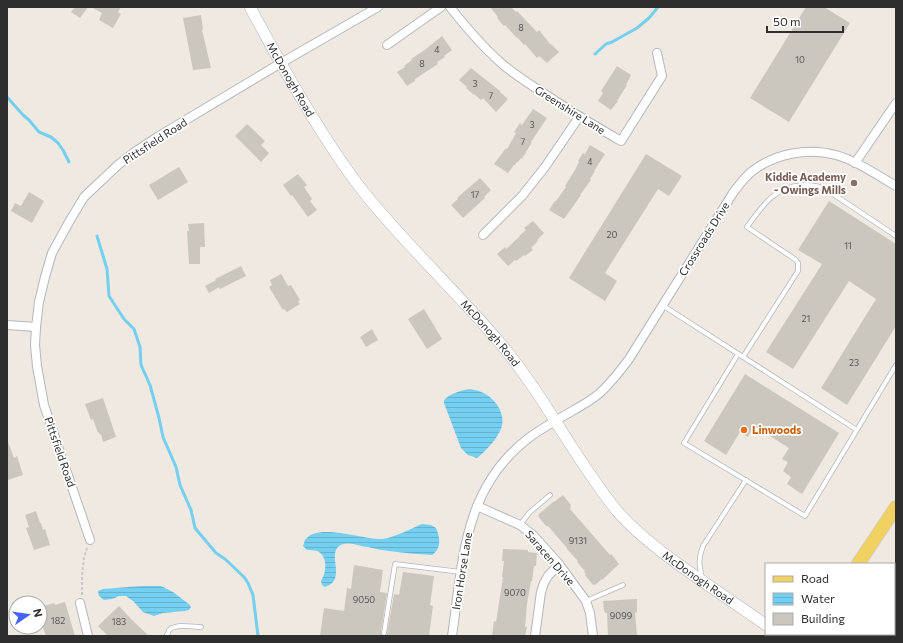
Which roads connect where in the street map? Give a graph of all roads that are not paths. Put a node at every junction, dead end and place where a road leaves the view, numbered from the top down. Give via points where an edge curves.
1 (250, 7) edge
2 (378, 7) edge
3 (441, 7) edge
4 (450, 7) edge
5 (387, 45) dead end
6 (657, 53) dead end
7 (281, 63) junction
8 (896, 102) edge
9 (579, 117) junction
10 (855, 163) junction
11 (896, 186) edge
12 (483, 235) dead end
13 (896, 236) edge
14 (662, 305) junction
15 (7, 325) edge
16 (36, 328) junction
17 (738, 354) junction
18 (743, 357) junction
19 (896, 365) edge
20 (555, 421) junction
21 (857, 430) junction
22 (746, 480) junction
23 (550, 495) dead end
24 (477, 506) junction
25 (896, 507) edge
26 (520, 525) junction
27 (90, 540) road end
28 (859, 563) edge
29 (559, 564) junction
30 (461, 572) junction
31 (703, 582) junction
32 (623, 585) dead end
33 (586, 601) junction
34 (80, 603) road end
35 (765, 624) edge
36 (201, 627) dead end
37 (384, 632) dead end
38 (88, 636) edge
39 (166, 636) edge
40 (452, 636) edge
41 (535, 636) edge
42 (593, 636) edge

1 - 7 main road, McDonogh Road
2 - 7 street, Pittsfield Road
3 - 5 street
4 - 9 street, Greenshire Lane via 483,46 515,75
6 - 9 street, Greenshire Lane via 662,76 621,141
7 - 16 street, Pittsfield Road via 158,136 119,164 84,197 52,253 44,277
7 - 20 main road, McDonogh Road via 323,134 365,194 484,324 520,369
8 - 10 street
9 - 12 street via 522,196
10 - 11 street, Crossroads Drive
10 - 14 street, Crossroads Drive via 837,155 800,152 778,157 752,172 733,193
13 - 18 lane via 820,186 798,186 776,194 766,202 747,227 796,260 798,271
14 - 17 lane
14 - 20 street, Crossroads Drive via 629,358 611,381 590,400
15 - 16 street
16 - 27 street, Pittsfield Road via 37,366 44,405
17 - 18 lane
17 - 22 lane via 684,443
18 - 21 lane
19 - 21 lane
20 - 24 street, Iron Horse Lane via 531,436 502,463 492,476
20 - 31 main road, McDonogh Road via 593,479 628,522 650,544
21 - 22 lane via 805,516
22 - 31 lane via 699,555
23 - 26 lane via 529,512
24 - 26 street, Saracen Drive
24 - 30 street, Iron Horse Lane via 464,547
25 - 28 main road
26 - 29 street, Saracen Drive via 533,535
29 - 33 street, Saracen Drive
29 - 41 street via 544,583
30 - 37 lane via 394,564
30 - 40 street, Iron Horse Lane
31 - 35 main road, McDonogh Road
32 - 33 lane
33 - 42 street, Saracen Drive
34 - 38 street
36 - 39 lane via 174,627

